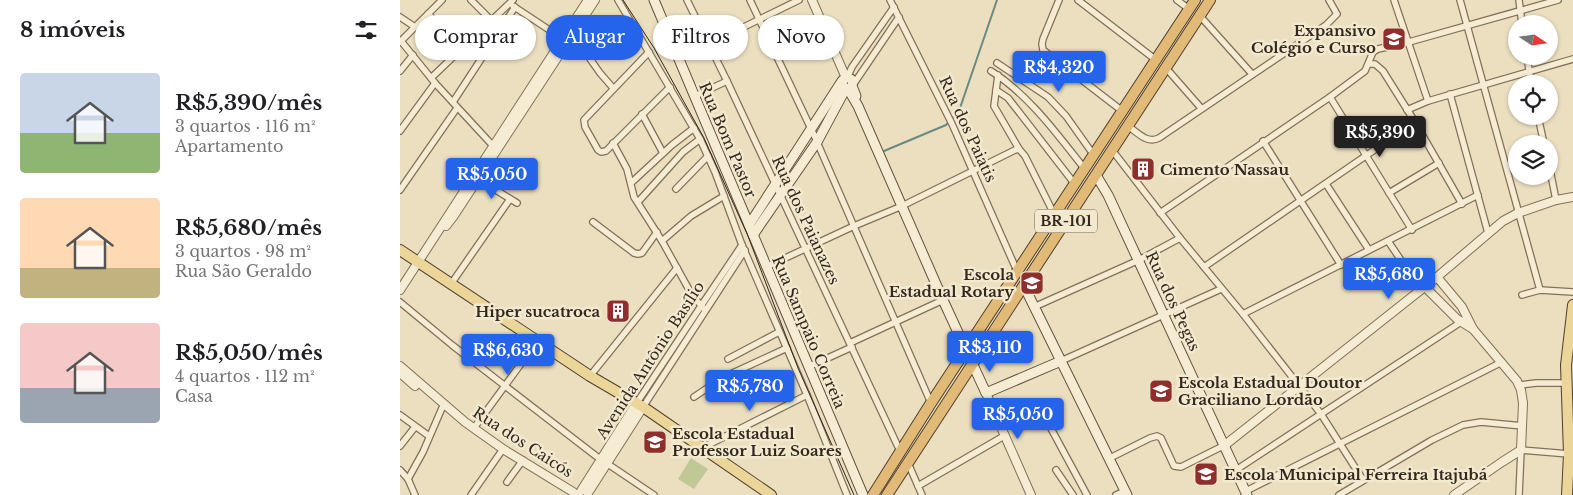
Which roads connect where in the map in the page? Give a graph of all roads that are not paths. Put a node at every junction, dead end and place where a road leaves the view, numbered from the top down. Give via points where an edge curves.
1 (442, 0) edge
2 (471, 0) edge
3 (588, 0) edge
4 (595, 0) edge
5 (618, 0) edge
6 (654, 0) edge
7 (687, 0) edge
8 (750, 0) edge
9 (798, 0) edge
10 (812, 0) edge
11 (891, 0) edge
12 (1059, 0) edge
13 (1078, 0) edge
14 (1177, 0) edge
15 (1195, 0) edge
16 (1210, 0) edge
17 (1394, 0) edge
18 (1460, 0) edge
19 (1519, 0) edge
20 (1558, 0) edge
21 (1332, 1) edge
22 (512, 3) edge
23 (894, 7) junction
24 (1189, 9) junction
25 (1521, 10) junction
26 (428, 14) edge
27 (486, 15) edge
28 (497, 15) edge
29 (580, 15) edge
30 (584, 15) edge
31 (694, 15) edge
32 (767, 15) edge
33 (1521, 15) edge
34 (1200, 16) junction
35 (400, 17) edge
36 (758, 17) edge
37 (899, 17) junction
38 (1467, 25) junction
39 (415, 27) joint
40 (546, 27) edge
41 (400, 41) edge
42 (1409, 42) junction
43 (649, 52) junction
44 (413, 55) junction
45 (1573, 59) edge
46 (452, 60) edge
47 (552, 60) edge
48 (591, 60) edge
49 (717, 60) edge
50 (778, 60) edge
51 (1156, 60) junction
52 (997, 63) dead end
53 (1369, 64) junction
54 (1528, 65) edge
55 (1166, 68) junction
56 (400, 71) edge
57 (991, 71) dead end
58 (1529, 71) junction
59 (1252, 74) junction
60 (998, 75) junction
61 (1530, 75) edge
62 (433, 81) junction
63 (728, 82) junction
64 (847, 83) junction
65 (1483, 85) junction
66 (670, 87) junction
67 (613, 88) junction
68 (996, 90) junction
69 (1450, 94) junction
70 (695, 96) junction
71 (1330, 97) junction
72 (1428, 101) junction
73 (453, 102) junction
74 (458, 108) junction
75 (1201, 108) junction
76 (1407, 110) junction
77 (1121, 112) junction
78 (642, 114) junction
79 (1415, 122) junction
80 (1128, 126) junction
81 (694, 128) junction
82 (811, 130) junction
83 (400, 131) edge
84 (700, 139) junction
85 (817, 142) junction
86 (1264, 142) junction
87 (613, 143) junction
88 (495, 148) junction
89 (1019, 149) junction
90 (1112, 150) junction
91 (663, 153) junction
92 (1093, 154) junction
93 (1366, 155) junction
94 (708, 156) junction
95 (1439, 163) junction
96 (1084, 168) junction
97 (974, 171) junction
98 (1096, 175) junction
99 (478, 179) junction
100 (631, 183) junction
101 (1074, 183) junction
102 (775, 184) junction
103 (1326, 184) junction
104 (1553, 185) edge
105 (676, 189) dead end
106 (400, 190) edge
107 (1390, 193) junction
108 (780, 195) junction
109 (1478, 195) junction
110 (724, 196) junction
111 (1573, 197) edge
112 (510, 200) junction
113 (1300, 200) junction
114 (1556, 200) junction
115 (638, 202) junction
116 (517, 203) dead end
117 (1462, 204) junction
118 (902, 206) junction
119 (1160, 213) junction
120 (1518, 213) junction
121 (1054, 214) junction
122 (593, 222) dead end
123 (749, 226) junction
124 (854, 226) junction
125 (1412, 230) junction
126 (657, 232) junction
127 (1488, 233) junction
128 (437, 234) junction
129 (753, 235) junction
130 (1180, 238) junction
131 (662, 241) junction
132 (1388, 241) junction
133 (744, 247) junction
134 (806, 249) junction
135 (400, 250) edge
136 (1369, 250) junction
137 (1139, 260) junction
138 (419, 262) junction
139 (1341, 265) junction
140 (766, 267) junction
141 (1204, 267) junction
142 (677, 268) junction
143 (1017, 271) junction
144 (1437, 277) junction
145 (452, 284) junction
146 (1024, 286) junction
147 (1423, 288) junction
148 (1221, 289) junction
149 (400, 290) edge
150 (1540, 290) junction
151 (1573, 292) edge
152 (1522, 295) dead end
153 (943, 300) junction
154 (400, 302) edge
155 (1573, 306) edge
156 (1034, 307) junction
157 (703, 308) junction
158 (1243, 314) junction
159 (1165, 315) junction
160 (1464, 320) junction
161 (896, 321) junction
162 (780, 332) junction
163 (537, 342) junction
164 (851, 345) junction
165 (787, 348) junction
166 (966, 350) junction
167 (728, 359) dead end
168 (1061, 361) junction
169 (1502, 362) junction
170 (972, 364) junction
171 (1570, 365) edge
172 (400, 366) edge
173 (808, 367) junction
174 (400, 373) edge
175 (590, 376) junction
176 (1566, 383) junction
177 (1520, 385) junction
178 (504, 386) junction
179 (1299, 386) junction
180 (986, 393) junction
181 (807, 395) junction
182 (694, 397) dead end
183 (931, 403) junction
184 (640, 405) junction
185 (442, 408) junction
186 (1022, 410) dead end
187 (1321, 414) junction
188 (400, 415) edge
189 (458, 416) junction
190 (1523, 426) junction
191 (414, 427) junction
192 (474, 428) junction
193 (429, 436) junction
194 (1004, 436) junction
195 (400, 444) edge
196 (1340, 444) junction
197 (1225, 445) junction
198 (702, 448) junction
199 (503, 449) junction
200 (900, 450) junction
201 (1521, 450) junction
202 (1569, 454) junction
203 (1110, 458) junction
204 (523, 460) junction
205 (605, 461) junction
206 (908, 463) junction
207 (1056, 470) dead end
208 (1236, 470) junction
209 (401, 474) edge
210 (408, 479) junction
211 (1363, 480) junction
212 (507, 482) dead end
213 (918, 486) junction
214 (1246, 493) edge
215 (412, 494) edge
216 (582, 494) edge
217 (1122, 494) edge
218 (471, 495) edge
219 (654, 495) edge
220 (771, 495) edge
221 (848, 495) edge
222 (863, 495) edge
223 (873, 495) edge
224 (887, 495) edge
225 (922, 495) edge
226 (1031, 495) edge
227 (1073, 495) edge
228 (1087, 495) edge
229 (1339, 495) edge
230 (1454, 495) edge
231 (1519, 495) edge
232 (1567, 495) edge

1 - 26 street
2 - 27 street
3 - 29 street
4 - 30 street
5 - 43 street, Rua Sampaio Correia
6 - 70 main road, Rua Bom Pastor
7 - 31 street, Rua dos Paianazes
8 - 36 street
9 - 32 street
10 - 64 street
11 - 23 street, Rua dos Paiatis
12 - 77 street via 1042,44 1044,52
13 - 51 street
14 - 24 street
15 - 24 highway, BR-101
16 - 34 highway, BR-101
17 - 42 street
18 - 38 street
19 - 25 street
20 - 25 street
21 - 59 street via 1336,16
22 - 28 street
22 - 40 street
22 - 73 street
23 - 37 street, Rua dos Paiatis
23 - 64 street via 852,67
24 - 51 highway, BR-101
25 - 33 street
25 - 38 street
34 - 55 highway, BR-101
34 - 59 street
35 - 39 street
37 - 64 street
37 - 97 street, Rua dos Paiatis
38 - 42 street
38 - 65 street
39 - 41 street
41 - 44 street
42 - 53 street via 1378,49 1373,52
42 - 72 street
43 - 66 street, Rua Sampaio Correia
43 - 67 street
44 - 56 street
44 - 62 street
45 - 58 street
46 - 62 street
47 - 88 street
48 - 67 street
49 - 63 street, Rua dos Paianazes
50 - 82 street
51 - 77 highway, BR-101
52 - 92 street via 1048,96
53 - 71 street via 1365,71
53 - 76 street via 1375,64 1383,71
54 - 58 street
55 - 75 street
55 - 80 highway, BR-101
57 - 60 street
58 - 61 street
58 - 65 street
59 - 75 street
60 - 68 street
60 - 96 street via 1051,127
62 - 73 street
62 - 83 street
63 - 70 street
63 - 102 street, Rua dos Paianazes
64 - 82 main road
64 - 85 main road
64 - 118 main road
65 - 69 street
65 - 120 street
66 - 78 street
66 - 81 street, Rua Sampaio Correia
67 - 87 street via 584,120 598,150 606,151
68 - 89 street via 994,106
68 - 101 street via 1008,98
69 - 72 street
69 - 109 street
70 - 123 main road, Rua Bom Pastor
71 - 86 street
71 - 93 street
72 - 76 street
73 - 74 street
74 - 88 street
74 - 106 street
75 - 80 street via 1153,141
76 - 79 street
77 - 92 highway, BR-101
77 - 98 highway via 1093,161 1091,167
78 - 87 street
78 - 91 street
79 - 93 street
79 - 95 street
80 - 90 highway, BR-101
81 - 84 street, Rua Sampaio Correia
81 - 91 street
82 - 85 street
82 - 102 main road
84 - 94 street, Rua Sampaio Correia
84 - 115 street via 683,152
85 - 108 main road
85 - 124 street
86 - 113 street
86 - 119 street
87 - 100 street
88 - 99 street
88 - 128 street
89 - 97 street
89 - 121 street
90 - 98 highway, BR-101
90 - 119 street
91 - 100 street
92 - 96 highway, BR-101
93 - 103 street
93 - 107 street
94 - 105 street
94 - 110 street, Rua Sampaio Correia
95 - 107 street
95 - 117 street
96 - 101 highway, BR-101
97 - 118 street
97 - 143 street, Rua dos Paiatis
98 - 137 main road, Rua dos Pegas
98 - 146 highway, BR-101
99 - 112 street
99 - 128 street via 453,217
100 - 115 street
101 - 121 highway, BR-101
102 - 108 street, Rua dos Paianazes
102 - 123 main road
103 - 113 street
103 - 136 street
104 - 114 street
107 - 125 street
108 - 129 main road
108 - 134 street, Rua dos Paianazes
109 - 117 street
109 - 127 street
110 - 131 street via 691,216
110 - 133 street, Rua Sampaio Correia
111 - 114 street
112 - 116 street
112 - 145 street
113 - 139 street
113 - 141 street
114 - 120 street
115 - 126 street
117 - 125 street
118 - 124 street
118 - 153 main road
119 - 130 street
120 - 127 street
120 - 150 street
121 - 143 highway, BR-101
122 - 126 street via 638,254
123 - 129 main road, Rua Bom Pastor
124 - 134 street
124 - 161 street
125 - 132 street
126 - 131 street
127 - 144 street
128 - 138 street
129 - 140 main road, Rua Sampaio Correia
130 - 137 street
130 - 141 street
131 - 142 street
132 - 136 street
132 - 147 street
133 - 157 street, Avenida Antônio Basílio
133 - 162 street, Rua Sampaio Correia
134 - 140 street
134 - 164 street, Rua dos Paianazes
135 - 138 main road
136 - 139 street
137 - 156 street
137 - 159 main road, Rua dos Pegas
138 - 145 main road
138 - 149 street
139 - 158 street
140 - 173 main road, Rua Sampaio Correia
141 - 148 street
142 - 157 street
142 - 175 street
143 - 166 highway, BR-101
144 - 147 street
144 - 160 street via 1462,308
145 - 163 main road
146 - 156 main road
146 - 170 highway, BR-101
147 - 160 street
147 - 179 street
148 - 158 street
148 - 159 street
150 - 151 street
150 - 152 street
153 - 161 street
153 - 166 main road
154 - 178 street
155 - 171 main road
156 - 168 main road
157 - 184 street, Avenida Antônio Basílio
158 - 179 street
159 - 168 street
159 - 197 main road, Rua dos Pegas
160 - 169 street
160 - 187 street
161 - 164 street
161 - 183 street
162 - 165 street, Rua Sampaio Correia
162 - 167 street
163 - 175 main road
163 - 178 street
164 - 173 street
164 - 200 street, Rua dos Paianazes
165 - 181 street, Rua Sampaio Correia
165 - 182 street via 722,378
166 - 170 main road
166 - 183 highway, BR-101
168 - 180 main road
168 - 203 main road
169 - 177 street
169 - 196 street
170 - 180 main road
170 - 206 highway, BR-101
171 - 176 main road
172 - 189 street, Rua dos Caicós
173 - 222 main road, Rua Sampaio Correia
174 - 185 street, Rua dos Caicós
175 - 184 main road
176 - 177 street
176 - 202 main road
177 - 190 street
178 - 192 street
178 - 205 street
179 - 187 street
179 - 197 street
180 - 194 street
181 - 198 street
181 - 221 street, Rua Sampaio Correia
183 - 200 highway, BR-101
184 - 198 main road
184 - 205 street, Avenida Antônio Basílio
185 - 189 street, Rua dos Caicós
185 - 193 street
186 - 228 street via 1032,405 1041,410
187 - 196 street
187 - 208 street
188 - 191 street
189 - 192 street, Rua dos Caicós
190 - 201 street
190 - 211 street via 1481,422 1463,424
191 - 193 street
191 - 195 street
192 - 199 street, Rua dos Caicós
193 - 210 street
194 - 213 street
194 - 226 street
196 - 211 street
196 - 214 street
197 - 203 street via 1178,467 1174,466 1157,436
197 - 208 main road, Rua dos Pegas
198 - 220 main road
199 - 204 street, Rua dos Caicós
199 - 218 street
200 - 223 highway, BR-101
201 - 202 street
201 - 230 street
201 - 231 street
202 - 232 main road
203 - 217 main road
204 - 212 street
204 - 216 street, Rua dos Caicós
205 - 216 street, Avenida Antônio Basílio
205 - 219 street
206 - 213 street
206 - 224 highway, BR-101
207 - 227 street
208 - 214 main road, Rua dos Pegas
209 - 210 street
210 - 215 street
211 - 229 street
213 - 225 street

